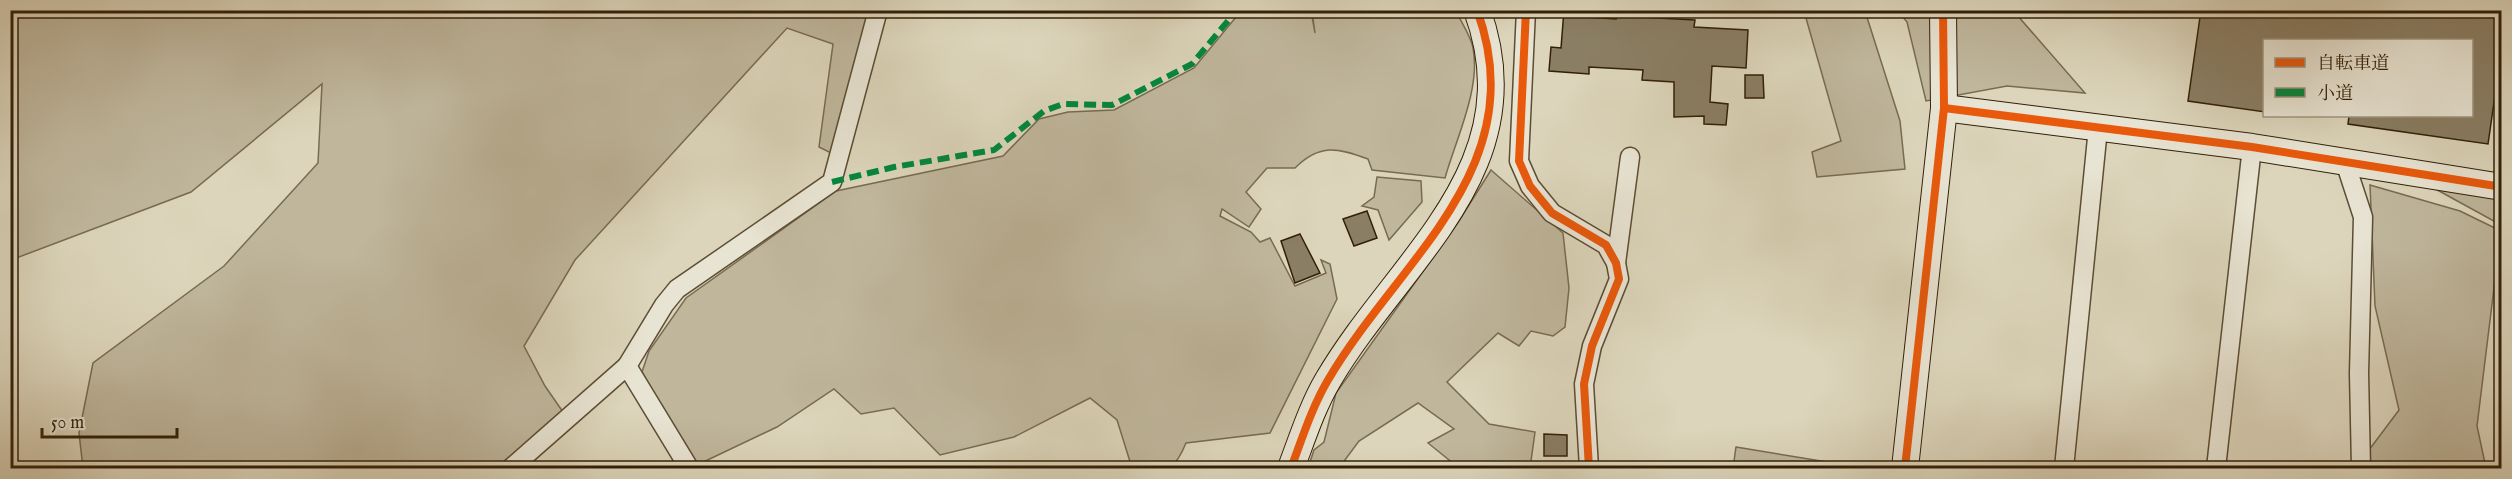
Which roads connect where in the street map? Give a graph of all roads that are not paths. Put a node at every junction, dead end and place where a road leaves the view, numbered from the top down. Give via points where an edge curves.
1 (878, 10) edge
2 (1477, 10) edge
3 (1526, 10) edge
4 (1943, 10) edge
5 (1944, 108) junction
6 (2098, 128) junction
7 (2252, 147) junction
8 (1629, 157) dead end
9 (2345, 162) junction
10 (2502, 187) edge
11 (1616, 263) junction
12 (627, 366) junction
13 (512, 468) edge
14 (689, 468) edge
15 (1291, 468) edge
16 (1589, 468) edge
17 (1905, 468) edge
18 (2064, 468) edge
19 (2216, 468) edge
20 (2361, 468) edge

1 - 12 street via 832,182 677,289
2 - 15 street via 1485,32 1491,85 1488,127 1476,164 1439,229 1327,381
3 - 11 street via 1519,161 1530,186 1552,213 1606,245
4 - 5 street
5 - 6 street
5 - 17 street
6 - 7 street
6 - 18 street
7 - 9 street
7 - 19 street
8 - 11 street
9 - 10 street
9 - 20 street via 2363,217
11 - 16 street via 1619,279 1592,346 1584,384
12 - 13 street
12 - 14 street

